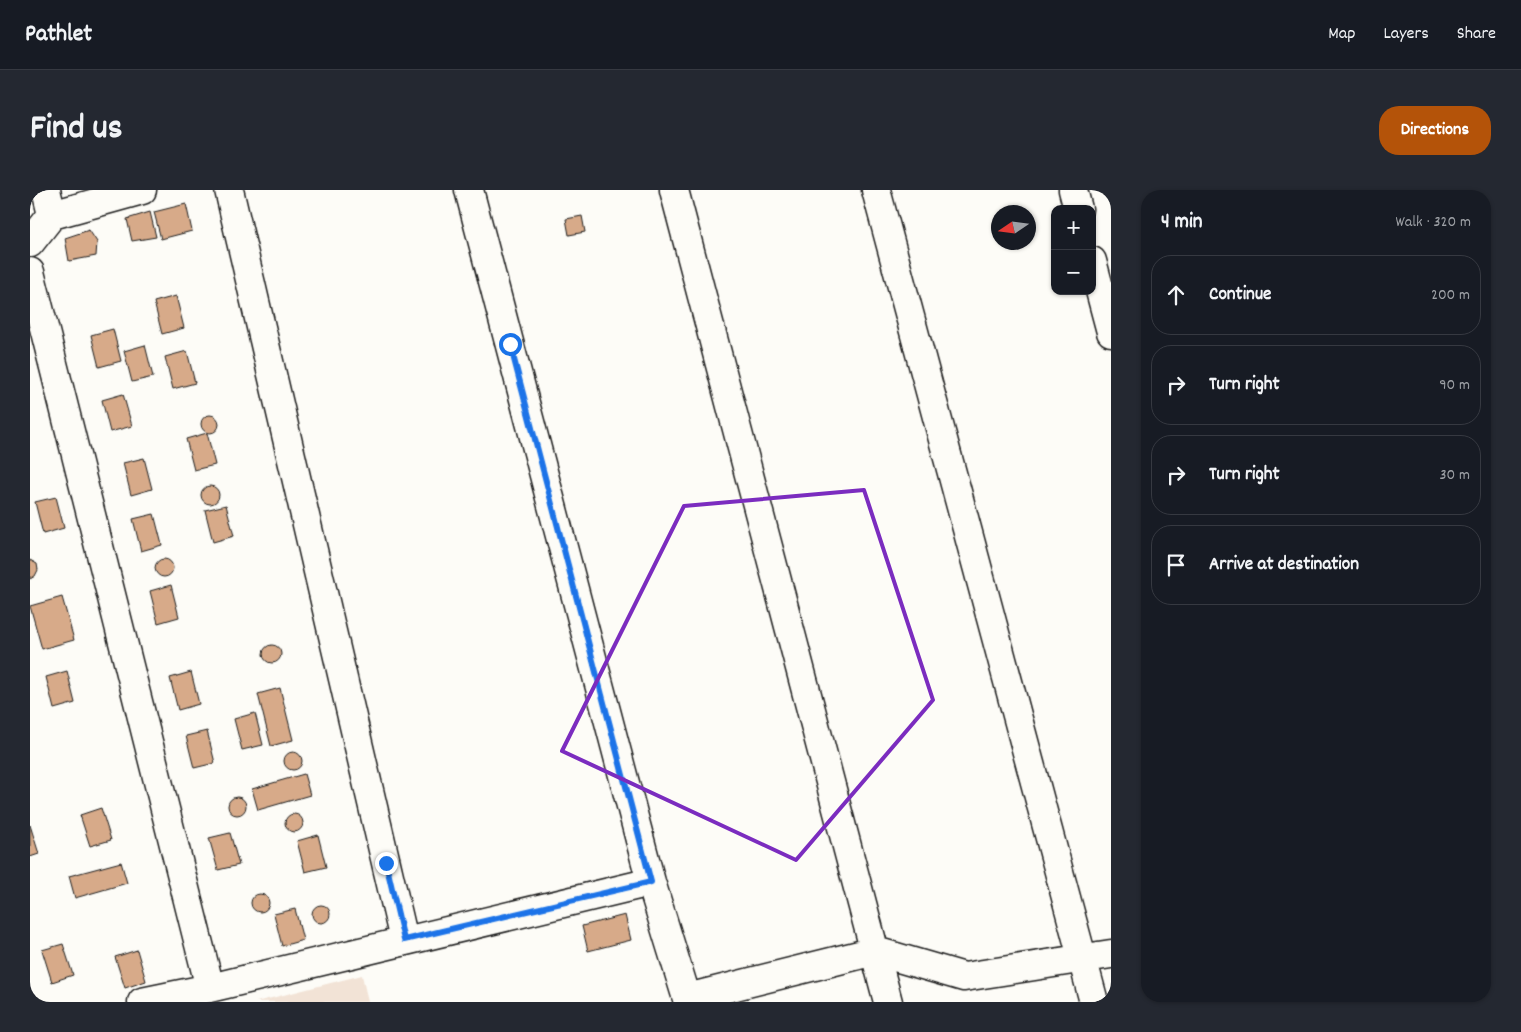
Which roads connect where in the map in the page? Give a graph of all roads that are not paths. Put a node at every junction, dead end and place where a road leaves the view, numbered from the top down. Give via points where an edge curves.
1 (142, 190) edge
2 (229, 190) edge
3 (469, 190) edge
4 (674, 190) edge
5 (876, 190) edge
6 (1074, 190) edge
7 (49, 202) edge
8 (1077, 205) edge
9 (30, 243) edge
10 (30, 272) edge
11 (1096, 276) edge
12 (1111, 332) edge
13 (651, 882) junction
14 (404, 940) junction
15 (875, 951) junction
16 (1111, 954) edge
17 (1083, 960) junction
18 (210, 988) junction
19 (688, 1000) edge
20 (142, 1002) edge
21 (888, 1002) edge
22 (1094, 1002) edge

1 - 7 street
2 - 14 street
3 - 13 street
4 - 15 street
5 - 17 street
6 - 8 street
7 - 9 street
10 - 18 street
11 - 12 street
13 - 14 street
13 - 19 street
14 - 18 street
15 - 17 street via 964,977
15 - 19 street
15 - 21 street
16 - 17 street
17 - 22 street
18 - 20 street

